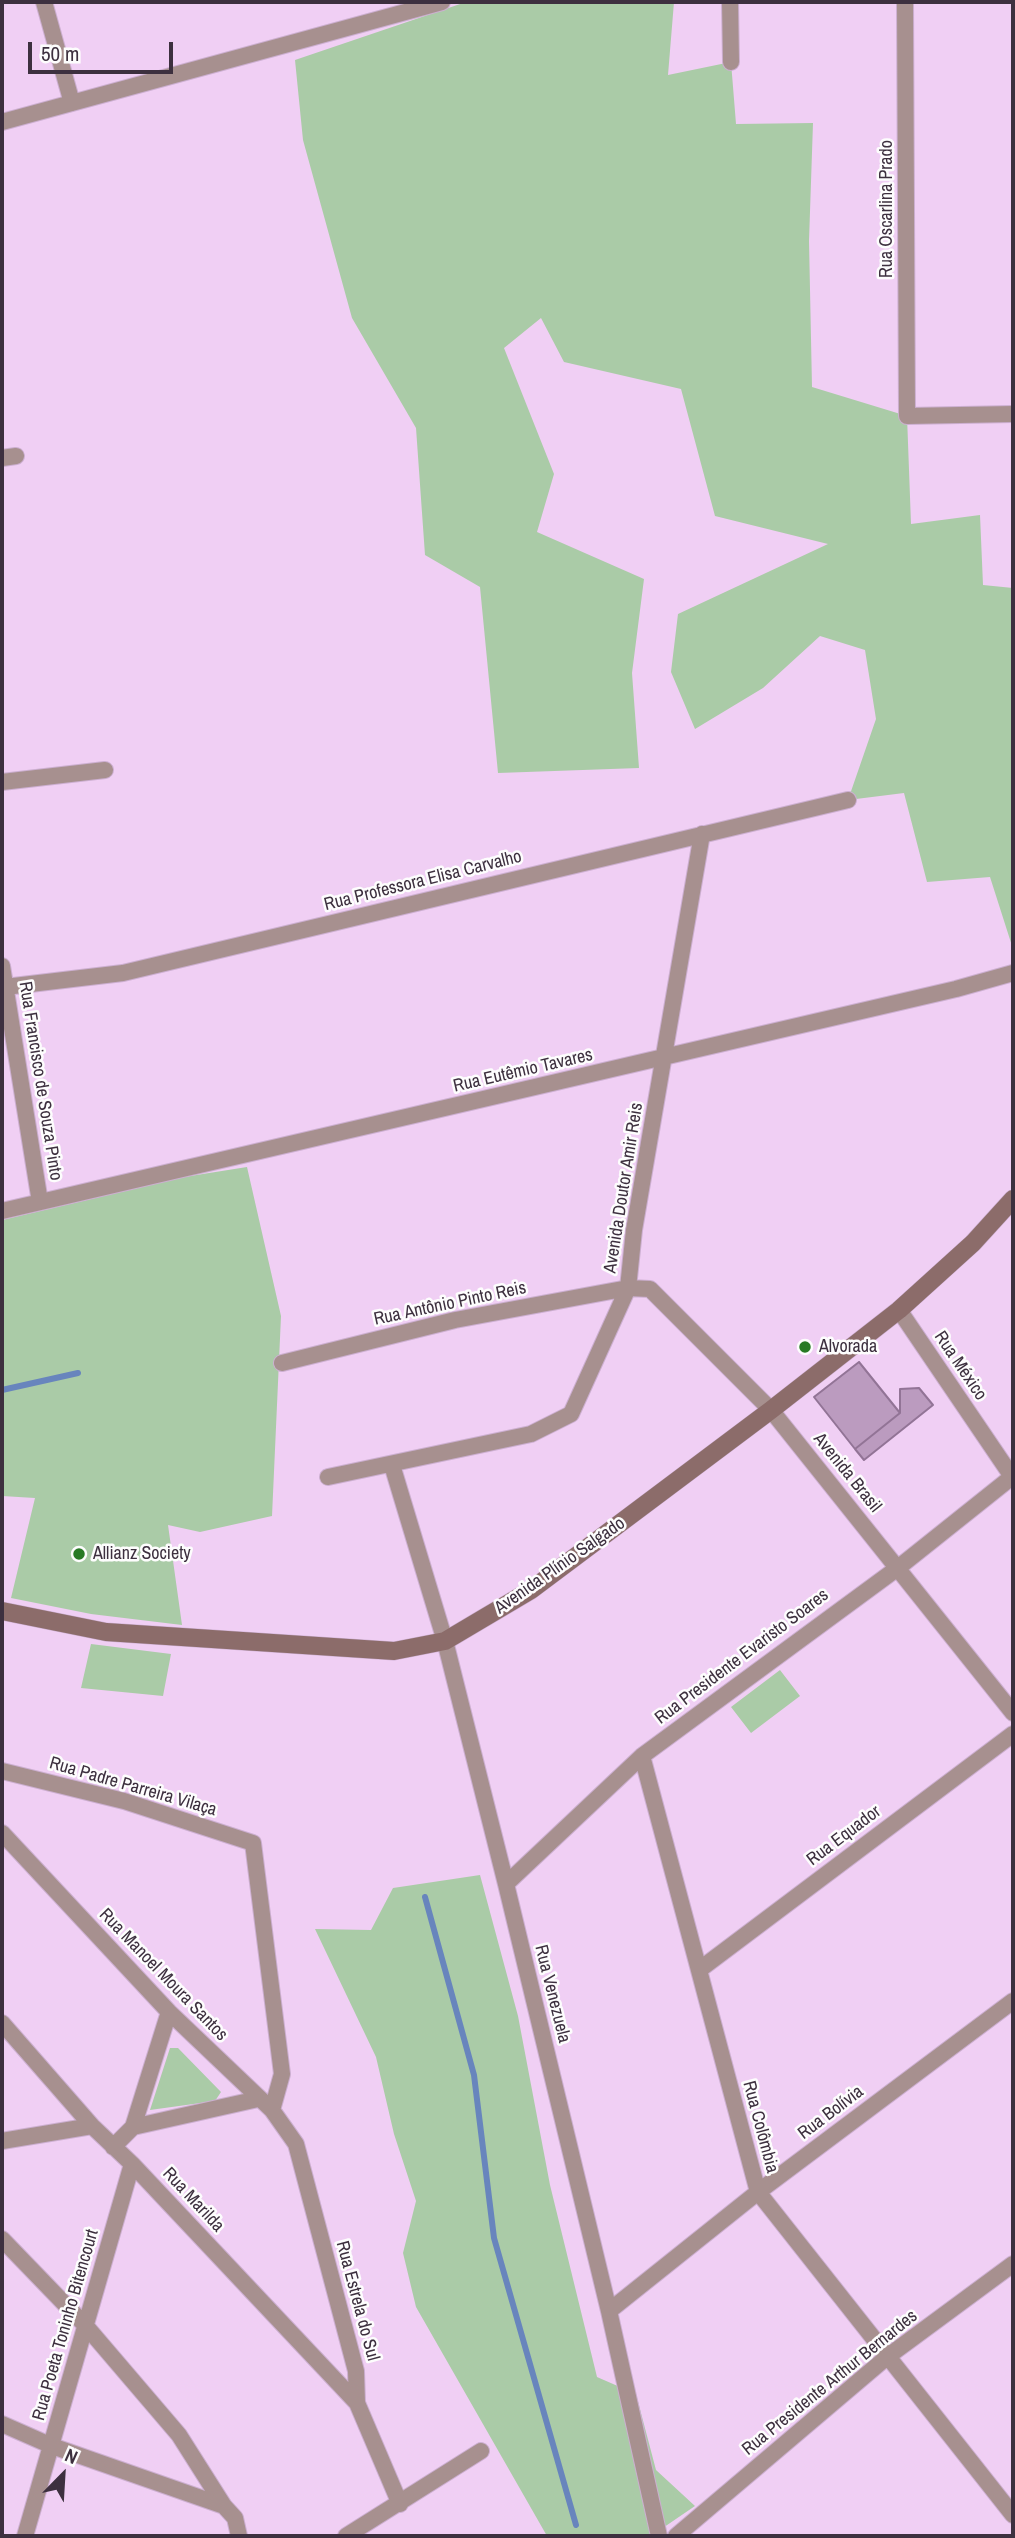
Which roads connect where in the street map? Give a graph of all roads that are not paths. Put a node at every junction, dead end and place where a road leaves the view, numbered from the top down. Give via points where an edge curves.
1 (44, 2) edge
2 (442, 2) edge
3 (730, 2) edge
4 (905, 2) edge
5 (731, 62) dead end
6 (72, 103) junction
7 (2, 122) edge
8 (1013, 414) edge
9 (105, 769) dead end
10 (2, 782) edge
11 (848, 800) dead end
12 (702, 834) junction
13 (2, 966) edge
14 (1013, 973) edge
15 (5, 987) junction
16 (666, 1057) junction
17 (1013, 1199) edge
18 (40, 1202) junction
19 (2, 1211) edge
20 (628, 1288) junction
21 (899, 1310) junction
22 (282, 1363) dead end
23 (771, 1410) junction
24 (392, 1465) junction
25 (328, 1477) dead end
26 (1013, 1477) edge
27 (899, 1567) junction
28 (2, 1611) edge
29 (445, 1641) junction
30 (1013, 1713) edge
31 (1013, 1734) edge
32 (642, 1756) junction
33 (2, 1771) edge
34 (2, 1833) edge
35 (506, 1884) junction
36 (699, 1970) junction
37 (1013, 2001) edge
38 (169, 2012) junction
39 (2, 2023) edge
40 (258, 2099) junction
41 (272, 2110) junction
42 (92, 2126) junction
43 (133, 2127) junction
44 (2, 2141) edge
45 (296, 2144) joint
46 (113, 2147) junction
47 (132, 2164) junction
48 (758, 2192) junction
49 (2, 2239) edge
50 (1013, 2264) edge
51 (609, 2311) junction
52 (85, 2325) junction
53 (887, 2357) junction
54 (357, 2403) junction
55 (2, 2424) edge
56 (52, 2446) junction
57 (481, 2451) dead end
58 (400, 2504) junction
59 (224, 2506) junction
60 (1013, 2515) edge
61 (25, 2536) edge
62 (239, 2536) edge
63 (346, 2536) edge
64 (659, 2536) edge
65 (676, 2536) edge

1 - 6 street
2 - 6 street
3 - 5 street
4 - 8 street, Rua Oscarlina Prado via 907,416
6 - 7 street
9 - 10 street
11 - 12 street, Rua Professora Elisa Carvalho
12 - 15 street, Rua Professora Elisa Carvalho via 123,973
12 - 16 street, Avenida Doutor Amir Reis
13 - 15 street, Rua Francisco de Souza Pinto
14 - 16 street, Rua Eutêmio Tavares
15 - 18 street, Rua Francisco de Souza Pinto
16 - 18 street, Rua Eutêmio Tavares
16 - 20 street, Avenida Doutor Amir Reis
17 - 21 street, Avenida Plínio Salgado via 973,1243
18 - 19 street, Rua Eutêmio Tavares
20 - 22 street, Rua Antônio Pinto Reis via 455,1320
20 - 23 street, Avenida Brasil via 650,1289
20 - 24 street, Avenida Doutor Amir Reis via 571,1414 531,1434
21 - 23 street, Avenida Plínio Salgado
21 - 26 street, Rua México
23 - 27 street, Avenida Brasil
23 - 29 street, Avenida Plínio Salgado via 531,1590
24 - 25 street, Avenida Doutor Amir Reis
24 - 29 street, Rua Venezuela
26 - 27 street, Rua Presidente Evaristo Soares
27 - 30 street, Avenida Brasil
27 - 32 street, Rua Presidente Evaristo Soares
28 - 29 street, Avenida Plínio Salgado via 106,1632 394,1651
29 - 35 street, Rua Venezuela
31 - 36 street, Rua Equador
32 - 35 street, Rua Presidente Evaristo Soares
32 - 36 street, Rua Colômbia
33 - 41 street, Rua Padre Parreira Vilaça via 124,1801 253,1843 282,2074
34 - 38 street, Rua Manoel Moura Santos
35 - 51 street, Rua Venezuela
36 - 48 street, Rua Colômbia
37 - 48 street, Rua Bolívia
38 - 40 street, Rua Manoel Moura Santos
38 - 43 street
39 - 42 street, Rua Marilda
40 - 41 street, Rua Manoel Moura Santos
40 - 43 street
41 - 45 street, Rua Manoel Moura Santos
42 - 44 street
42 - 46 street, Rua Marilda
43 - 46 street
45 - 54 street, Rua Estrela do Sul via 356,2371
46 - 47 street, Rua Marilda
47 - 52 street, Rua Poeta Toninho Bitencourt
47 - 54 street, Rua Marilda
48 - 51 street, Rua Bolívia
48 - 53 street, Rua Colômbia
49 - 52 street
50 - 53 street, Rua Presidente Arthur Bernardes
51 - 64 street, Rua Venezuela
52 - 56 street, Rua Poeta Toninho Bitencourt
52 - 59 street via 178,2435
53 - 60 street, Rua Colômbia
53 - 65 street, Rua Presidente Arthur Bernardes
54 - 58 street, Rua Estrela do Sul
55 - 56 street
56 - 59 street
56 - 61 street, Rua Poeta Toninho Bitencourt
57 - 58 street
58 - 63 street
59 - 62 street via 235,2518

